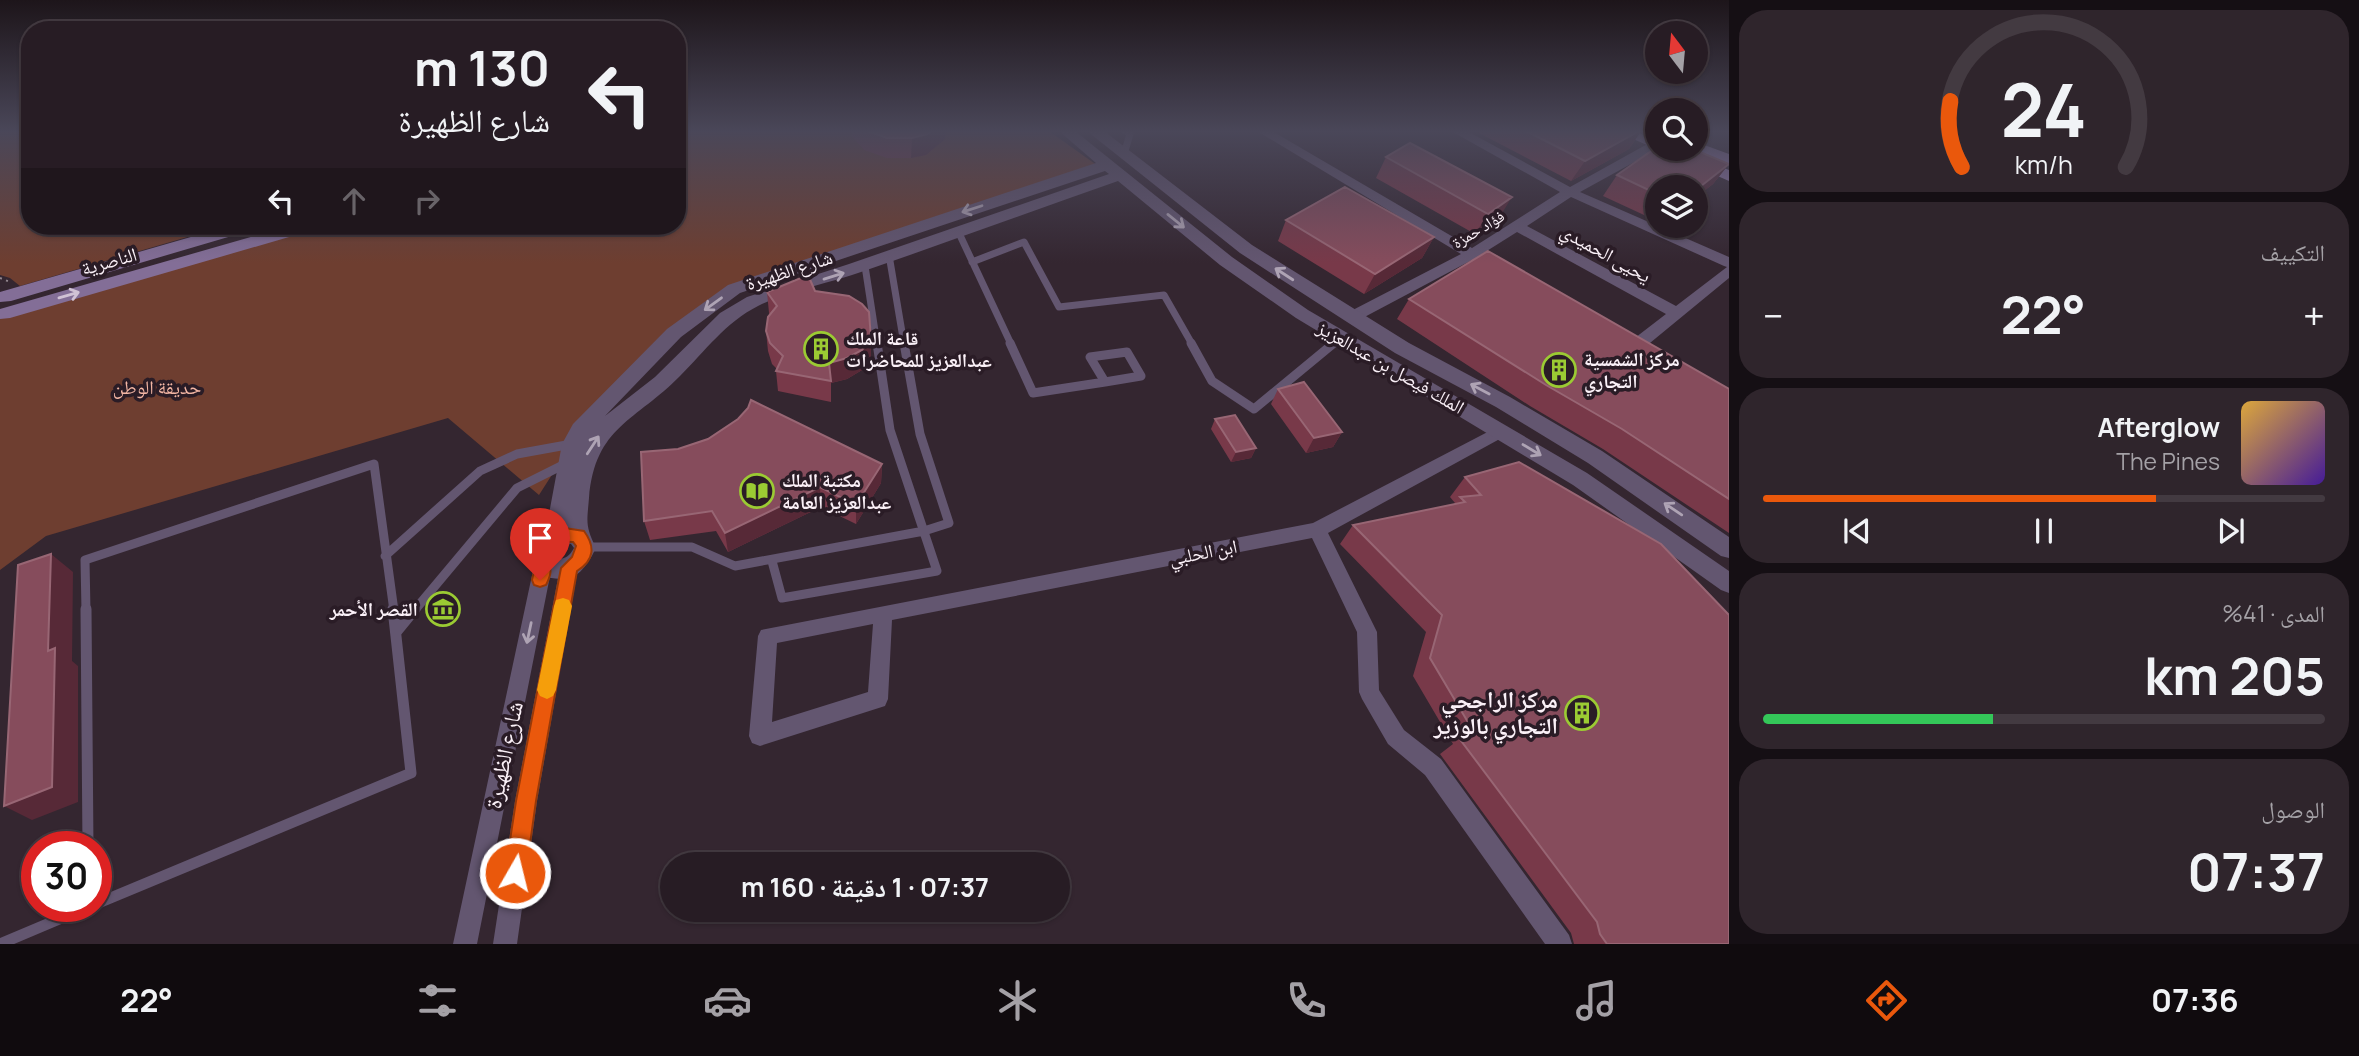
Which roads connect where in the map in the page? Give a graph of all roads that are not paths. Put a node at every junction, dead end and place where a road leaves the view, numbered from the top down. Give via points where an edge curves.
1 (1097, 175) edge
2 (1100, 175) edge
3 (1119, 175) edge
4 (1151, 175) edge
5 (1338, 175) edge
6 (1539, 175) edge
7 (1604, 175) edge
8 (1570, 192) junction
9 (1517, 226) junction
10 (958, 231) junction
11 (197, 235) edge
12 (273, 235) edge
13 (1472, 254) junction
14 (889, 255) junction
15 (972, 262) junction
16 (1729, 263) edge
17 (865, 266) junction
18 (1729, 271) edge
19 (1507, 274) edge
20 (2, 306) edge
21 (1677, 313) junction
22 (1352, 317) junction
23 (1340, 338) junction
24 (1633, 348) edge
25 (1105, 382) junction
26 (1501, 431) junction
27 (571, 453) junction
28 (1317, 530) junction
29 (924, 531) junction
30 (572, 539) junction
31 (1729, 548) edge
32 (385, 556) junction
33 (772, 561) junction
34 (543, 566) junction
35 (569, 568) junction
36 (1729, 583) edge
37 (883, 614) junction
38 (397, 631) junction
39 (88, 831) edge
40 (112, 897) edge
41 (53, 922) edge
42 (0, 944) edge
43 (465, 944) edge
44 (505, 944) edge
45 (1560, 944) edge

1 -> 27 street, شارع الظهيرة via 734,289 674,333 580,429
2 - 10 street, شارع الظهيرة
3 -> 23 street, الملك فيصل بن عبدالعزيز via 1226,261
22 -> 4 street, الملك فيصل بن عبدالعزيز via 1246,249
5 - 13 street
6 - 8 street
7 - 8 street, فؤاد حمزة
8 - 9 street, فؤاد حمزة
8 - 16 street
9 - 13 street, فؤاد حمزة
9 - 21 street, يحيى الحميدي
10 - 14 street, شارع الظهيرة
10 - 15 lane
11 - 20 main road, الناصرية
20 -> 12 main road, الناصرية
13 - 19 street
13 - 22 street, فؤاد حمزة
14 - 17 street, شارع الظهيرة
14 - 29 lane via 920,434 949,523
15 - 23 lane via 1024,242 1059,307 1164,296 1212,381 1254,409
15 - 25 lane via 1033,393
17 - 29 lane via 890,430
30 -> 17 street, شارع الظهيرة via 585,458 617,415 663,381 720,321 753,301
18 - 21 street
21 - 24 street
22 - 23 street
31 -> 22 street, الملك فيصل بن عبدالعزيز via 1595,457
23 - 26 street, الملك فيصل بن عبدالعزيز
25 - 25 lane via 1141,376 1127,352 1090,357
26 - 28 street, ابن الحلبي
26 -> 36 street, الملك فيصل بن عبدالعزيز via 1580,479
27 - 30 street, شارع الظهيرة
27 - 32 lane via 517,454 480,471
27 - 38 lane via 517,488
28 - 37 street, ابن الحلبي
28 - 45 street via 1367,632 1369,692 1396,737 1433,767
29 - 33 lane
29 - 33 lane via 937,571 782,598
30 - 33 lane via 692,547 735,566
30 - 34 street, شارع الظهيرة via 545,541 538,552
30 - 35 street, شارع الظهيرة via 582,557
32 - 38 lane
32 - 39 lane via 374,464 85,560
34 - 35 street via 557,571
34 -> 43 street, شارع الظهيرة
35 - 44 street, شارع الظهيرة
37 - 37 street, ابن الحلبي via 878,699 760,736 768,636
38 - 40 lane via 411,774
41 - 42 lane

